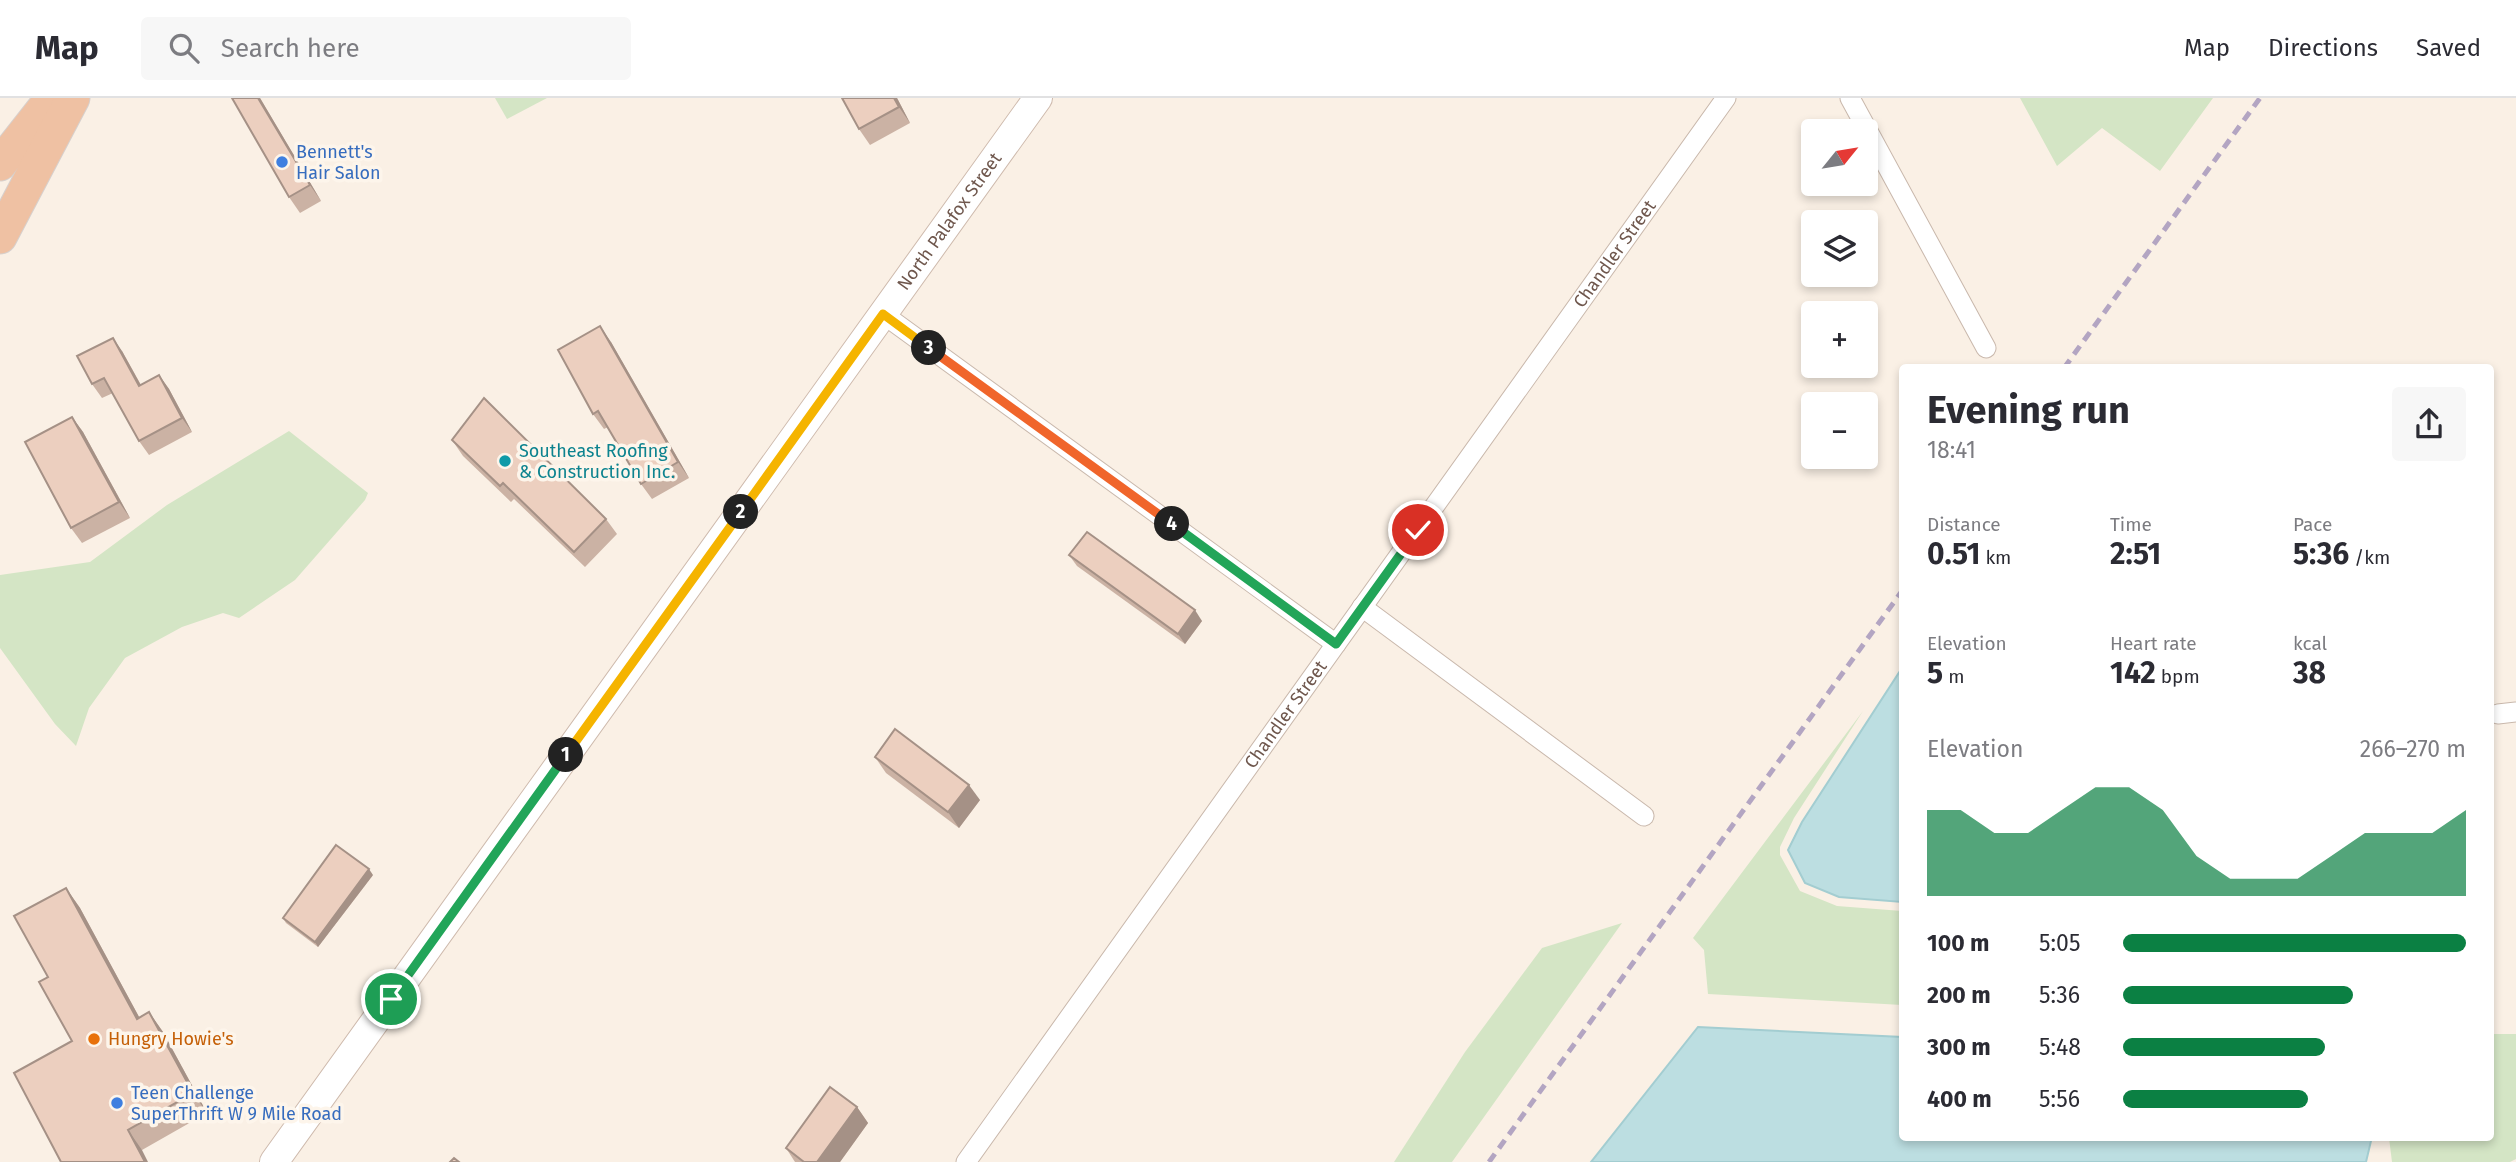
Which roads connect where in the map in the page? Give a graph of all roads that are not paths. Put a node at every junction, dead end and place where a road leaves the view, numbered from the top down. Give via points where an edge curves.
1 (51, 98) edge
2 (73, 98) edge
3 (1038, 98) edge
4 (1727, 98) edge
5 (1850, 98) edge
6 (0, 164) edge
7 (0, 237) edge
8 (883, 314) junction
9 (1986, 348) dead end
10 (1362, 607) junction
11 (1336, 644) junction
12 (1644, 816) dead end
13 (274, 1162) edge
14 (966, 1162) edge

1 - 6 highway
2 - 7 highway
3 - 8 main road, North Palafox Street
4 - 10 street, Chandler Street
5 - 9 street
8 - 11 street
8 - 13 main road, North Palafox Street
10 - 11 street, Chandler Street
10 - 12 street
11 - 14 street, Chandler Street

